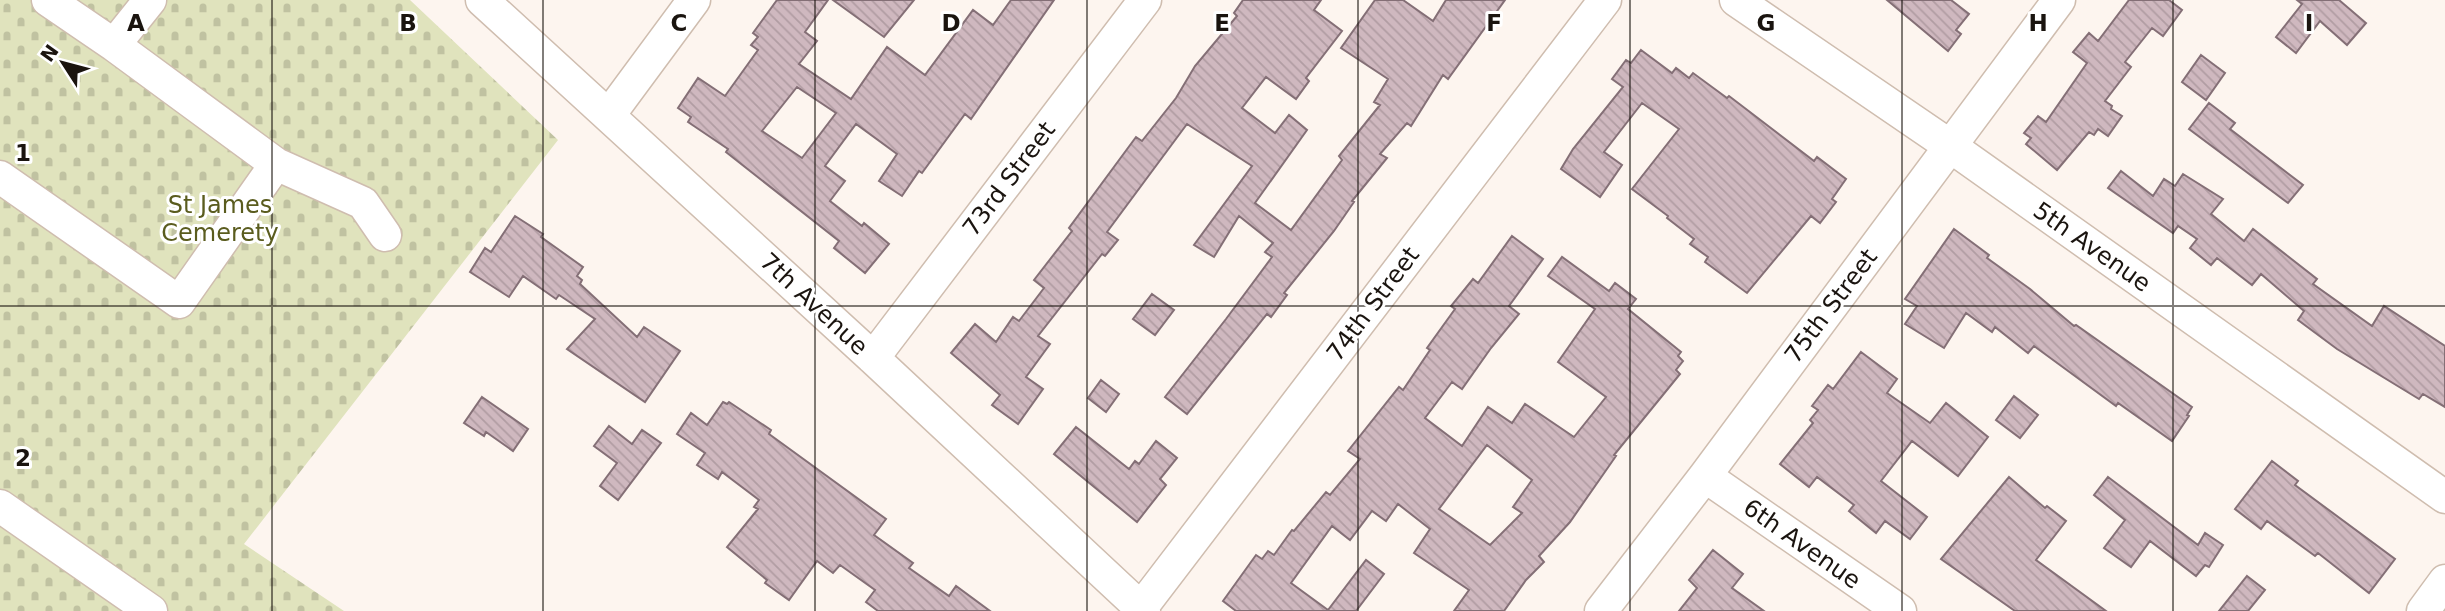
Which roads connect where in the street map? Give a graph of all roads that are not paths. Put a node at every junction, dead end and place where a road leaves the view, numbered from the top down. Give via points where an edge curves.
1 (48, 0) edge
2 (150, 0) edge
3 (482, 0) edge
4 (694, 0) edge
5 (1145, 0) edge
6 (1605, 0) edge
7 (1736, 0) edge
8 (2059, 0) edge
9 (114, 45) junction
10 (609, 115) junction
11 (1950, 146) junction
12 (276, 164) junction
13 (0, 177) edge
14 (385, 234) dead end
15 (873, 358) junction
16 (1705, 476) junction
17 (2445, 498) edge
18 (0, 506) edge
19 (2445, 581) edge
20 (1142, 610) edge
21 (151, 611) edge
22 (1601, 611) edge
23 (1900, 611) edge
24 (2423, 611) edge

1 - 9 street
2 - 9 street
3 - 10 street, 7th Avenue
4 - 10 street
5 - 15 street, 73rd Street
6 - 20 street, 74th Street
7 - 11 street, 5th Avenue
8 - 11 street, 75th Street
9 - 12 street
10 - 15 street, 7th Avenue
11 - 16 street, 75th Street
11 - 17 street, 5th Avenue
12 - 13 street via 180,302
12 - 14 street via 363,203
15 - 20 street, 7th Avenue
16 - 22 street, 75th Street
16 - 23 street, 6th Avenue
18 - 21 street
19 - 24 street

